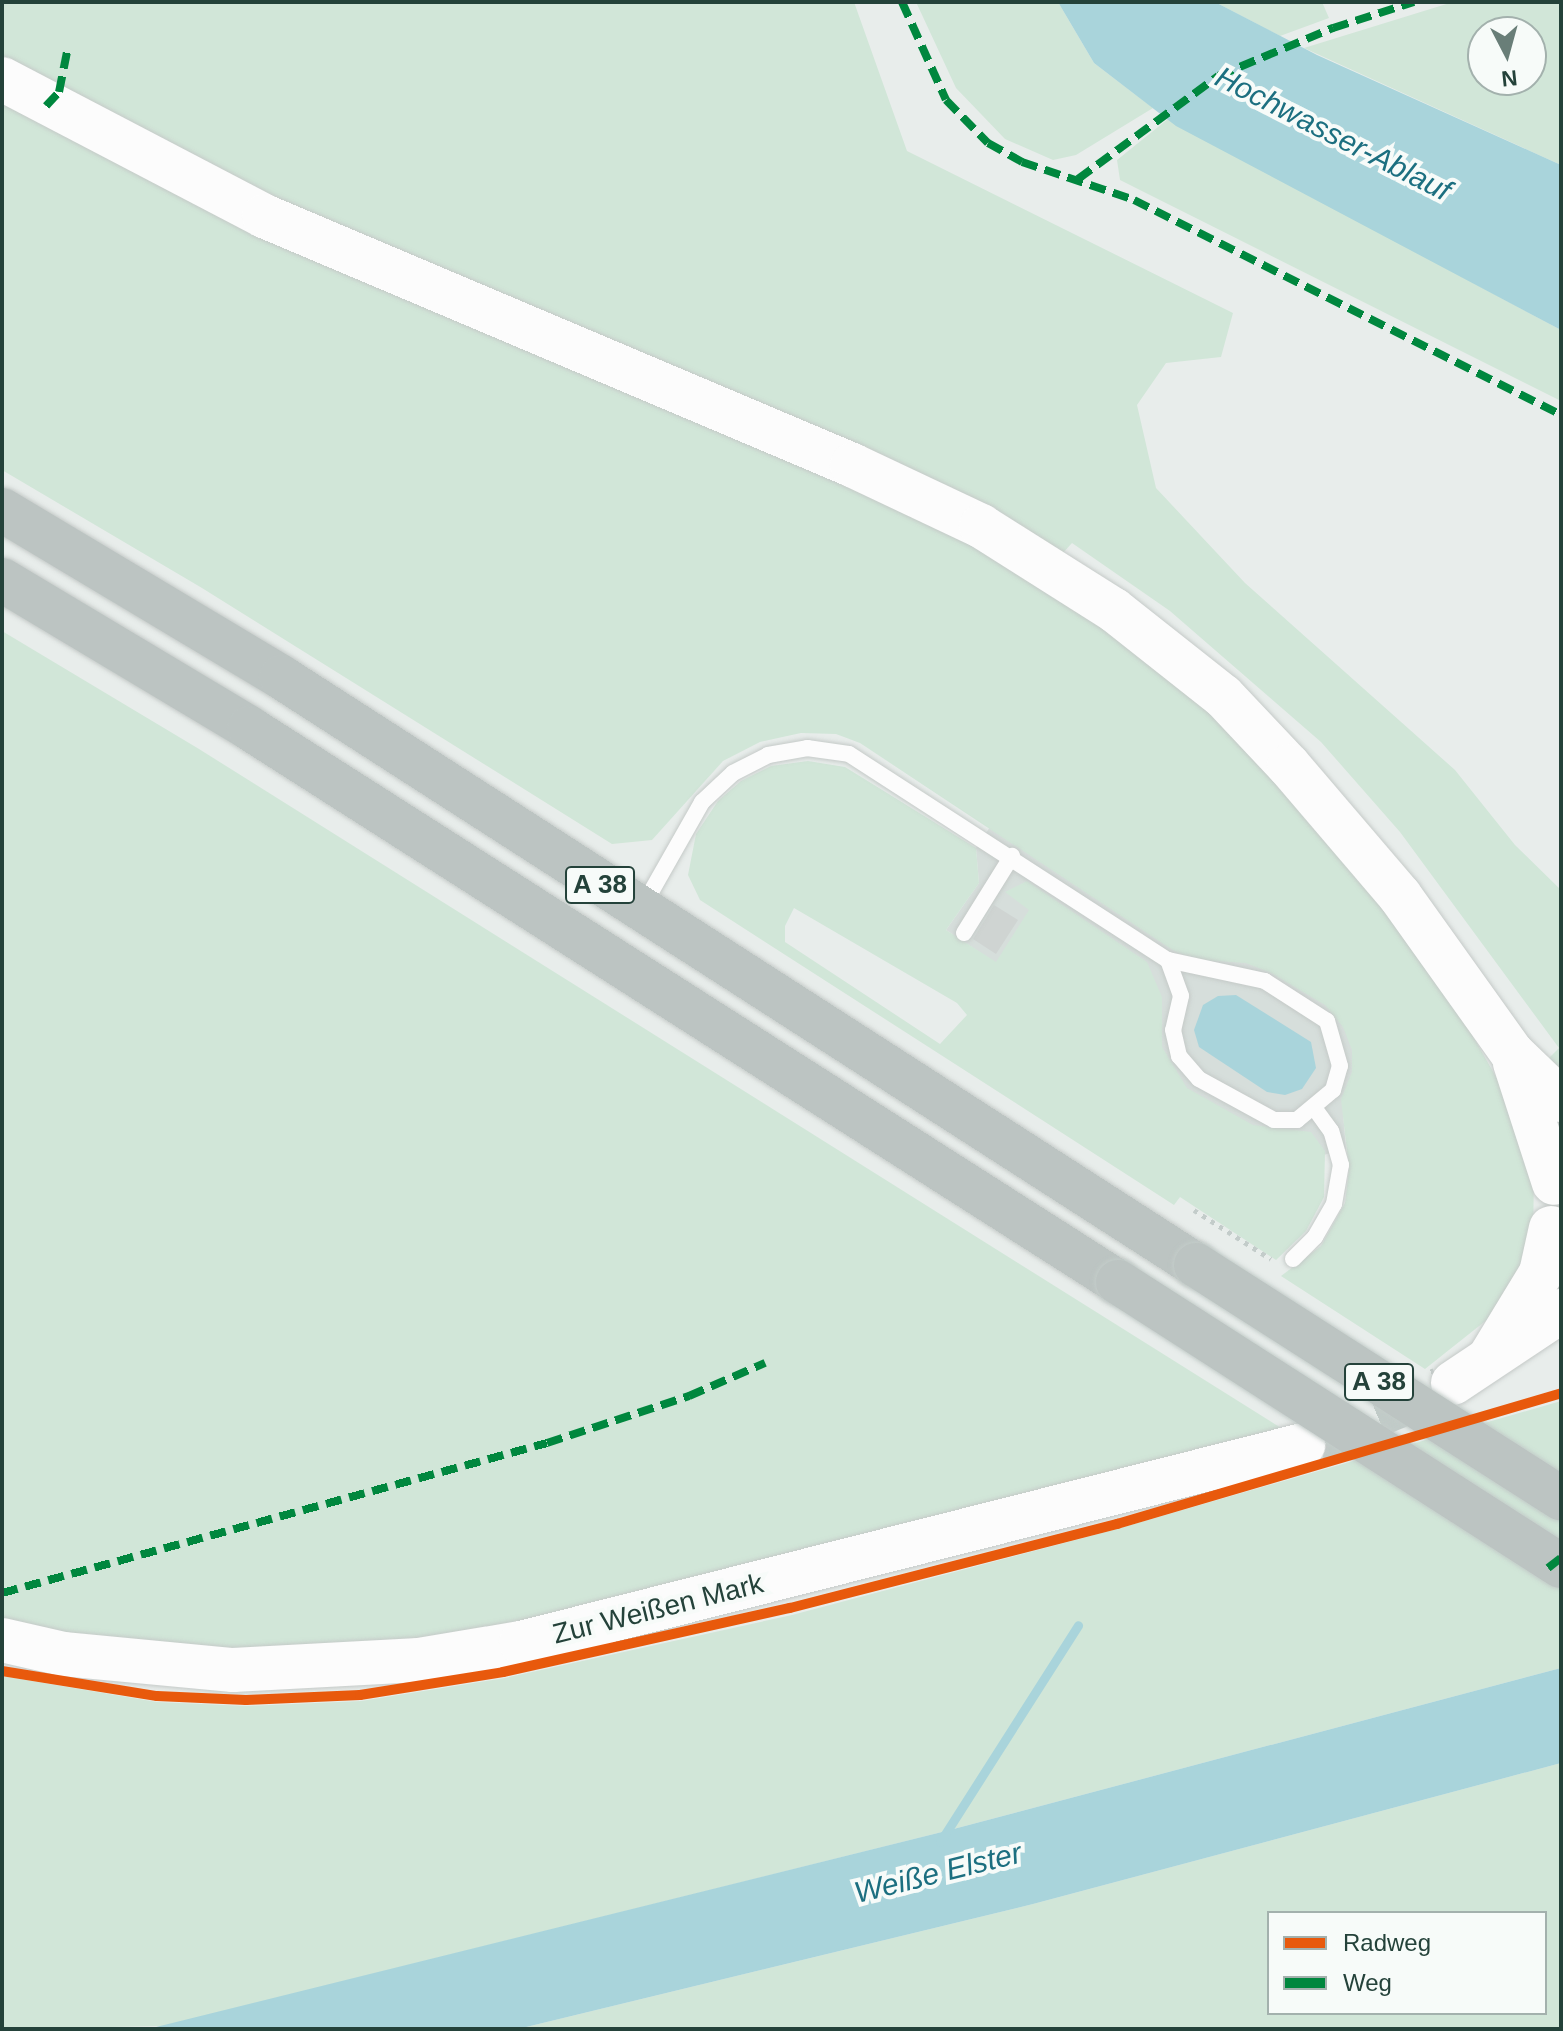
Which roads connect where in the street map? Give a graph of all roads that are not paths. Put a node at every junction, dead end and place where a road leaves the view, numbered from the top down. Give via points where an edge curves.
1 (2, 79) edge
2 (2, 510) edge
3 (2, 580) edge
4 (1012, 856) junction
5 (640, 911) junction
6 (964, 933) dead end
7 (1168, 960) junction
8 (1512, 1053) junction
9 (1561, 1100) edge
10 (1315, 1109) junction
11 (1558, 1177) edge
12 (1556, 1238) edge
13 (1287, 1263) road end
14 (1561, 1311) edge
15 (1490, 1357) junction
16 (1453, 1383) tunnel mouth
17 (1303, 1445) tunnel mouth
18 (1561, 1498) edge
19 (1561, 1566) edge
20 (2, 1640) edge

1 - 8 main road via 264,216 981,526 1114,610 1223,696 1289,766 1400,896
2 - 5 highway, A 38 via 281,677
3 - 19 highway, A 38, bridge via 263,736
4 - 5 lane via 849,754 807,748 768,755 733,773 702,802
4 - 6 lane
4 - 7 lane
5 - 18 highway, A 38, bridge
7 - 10 lane via 1181,996 1173,1030 1179,1056 1199,1079 1274,1120 1297,1120
7 - 10 lane via 1265,981 1327,1021 1340,1066 1333,1090
8 - 9 main road
8 - 11 main road
10 - 13 lane via 1331,1131 1341,1165 1334,1204 1315,1237
11 - 12 main road
12 - 15 main road
14 - 15 main road
15 - 16 main road
17 - 20 main road, Zur Weißen Mark via 536,1639 419,1660 233,1670 78,1656

